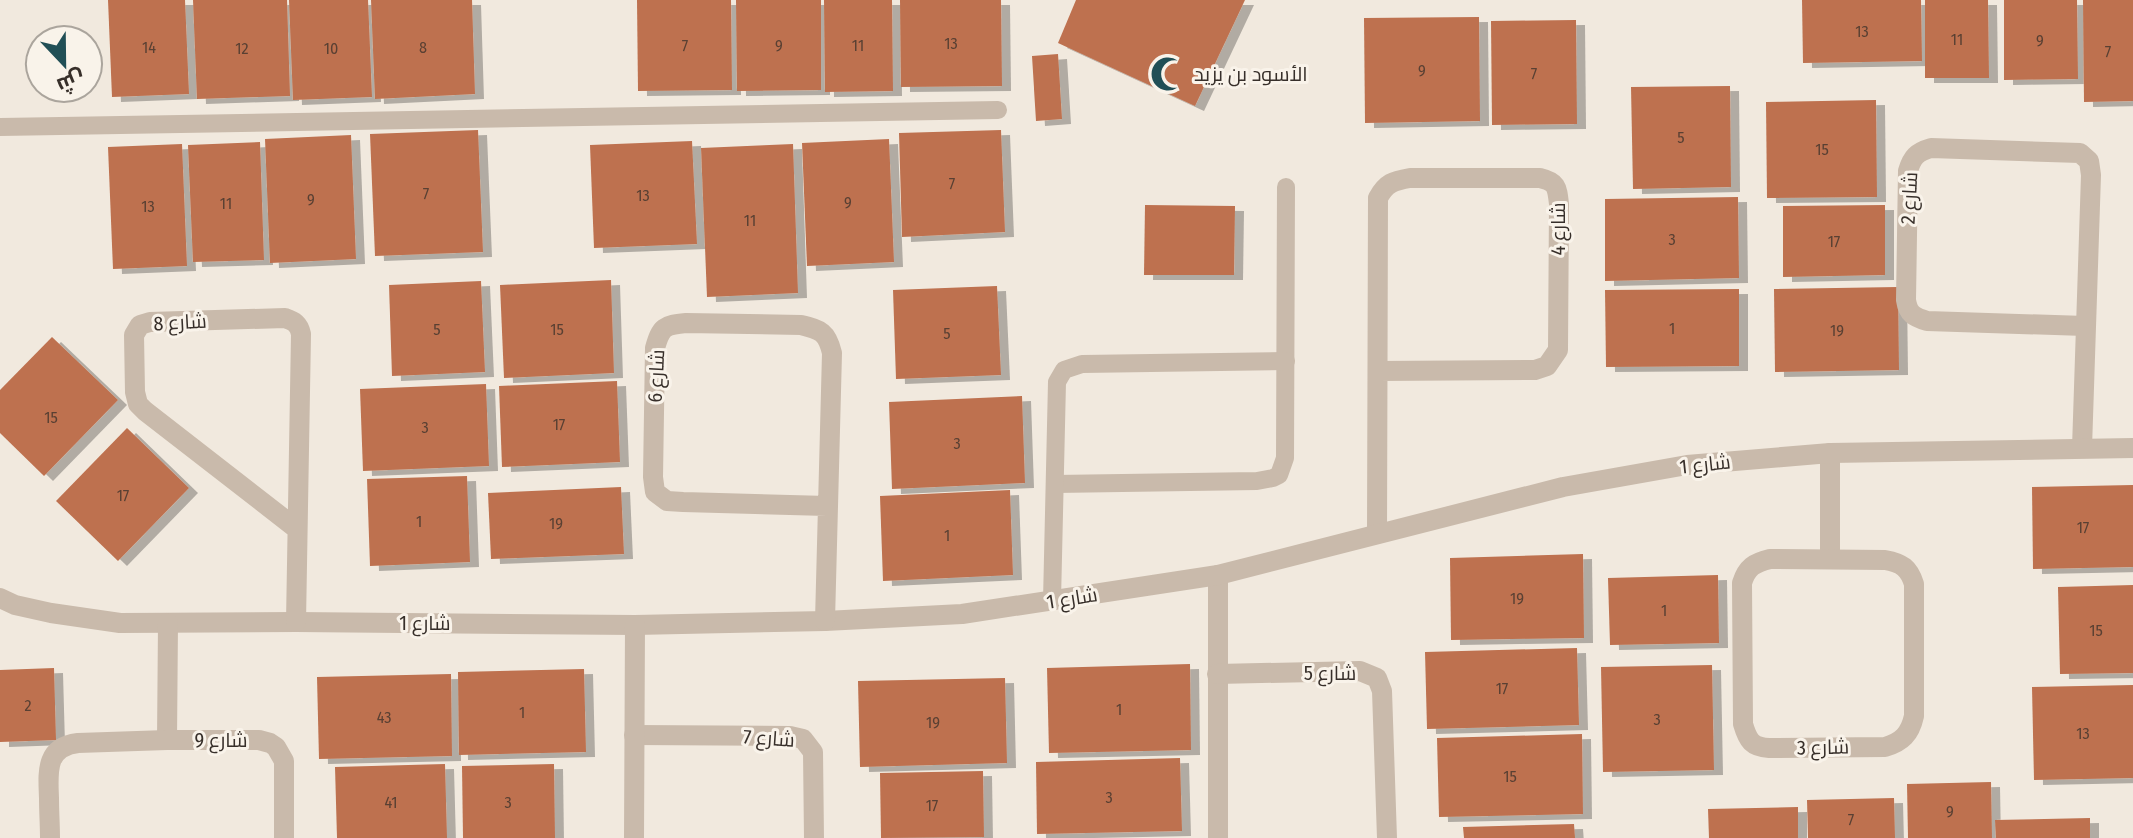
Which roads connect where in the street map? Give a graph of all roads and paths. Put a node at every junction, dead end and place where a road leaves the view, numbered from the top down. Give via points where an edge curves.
1 (998, 110) dead end
2 (0, 127) edge
3 (1286, 187) dead end
4 (2085, 326) junction
5 (1286, 361) junction
6 (1378, 371) junction
7 (2082, 448) junction
8 (2133, 448) edge
9 (1830, 453) junction
10 (1055, 484) junction
11 (827, 506) junction
12 (297, 529) junction
13 (1377, 534) junction
14 (1830, 559) junction
15 (1218, 575) junction
16 (0, 598) edge
17 (1052, 601) junction
18 (825, 621) junction
19 (296, 622) junction
20 (168, 623) junction
21 (635, 625) junction
22 (1217, 674) junction
23 (634, 735) junction
24 (167, 740) junction
25 (50, 838) edge
26 (284, 838) edge
27 (634, 838) edge
28 (814, 838) edge
29 (1218, 838) edge
30 (1387, 838) edge

1 - 2 lane
3 - 5 lane
4 - 4 street, شارع 2 via 2091,175 2085,156 1921,150 1908,171 1906,300 1914,317
4 - 7 street, شارع 2
5 - 10 lane via 1082,364 1064,370 1057,382
5 - 10 lane via 1285,458 1279,475 1257,481
6 - 6 street, شارع 4 via 1378,198 1383,188 1410,178 1550,181 1559,204 1558,350 1547,366
6 - 13 street, شارع 4
7 - 8 street, شارع 1
7 - 9 street, شارع 1
9 - 13 street, شارع 1 via 1687,465 1563,487
9 - 14 street
10 - 17 lane
11 - 11 street, شارع 6 via 832,353 823,333 801,325 686,323 664,328 655,348 655,492 667,501
11 - 18 street, شارع 6
12 - 12 street, شارع 8 via 300,328 285,318 140,325 134,335 138,404
12 - 19 street, شارع 8
13 - 15 street, شارع 1
14 - 14 street, شارع 3 via 1898,562 1911,575 1912,726 1899,743 1885,747 1754,746 1743,724 1745,574 1750,566 1770,559
15 - 17 street, شارع 1
15 - 22 street
16 - 20 street, شارع 1 via 51,613 120,623
17 - 18 street, شارع 1 via 962,614
18 - 21 street, شارع 1
19 - 20 street, شارع 1
19 - 21 street, شارع 1
20 - 24 street, شارع 9
21 - 23 street
22 - 29 street
22 - 30 street, شارع 5 via 1360,671 1377,678 1382,691
23 - 27 street
23 - 28 street, شارع 7 via 803,739 813,752
24 - 25 street, شارع 9 via 78,743 59,750 48,770
24 - 26 street, شارع 9 via 259,740 276,747 284,761

